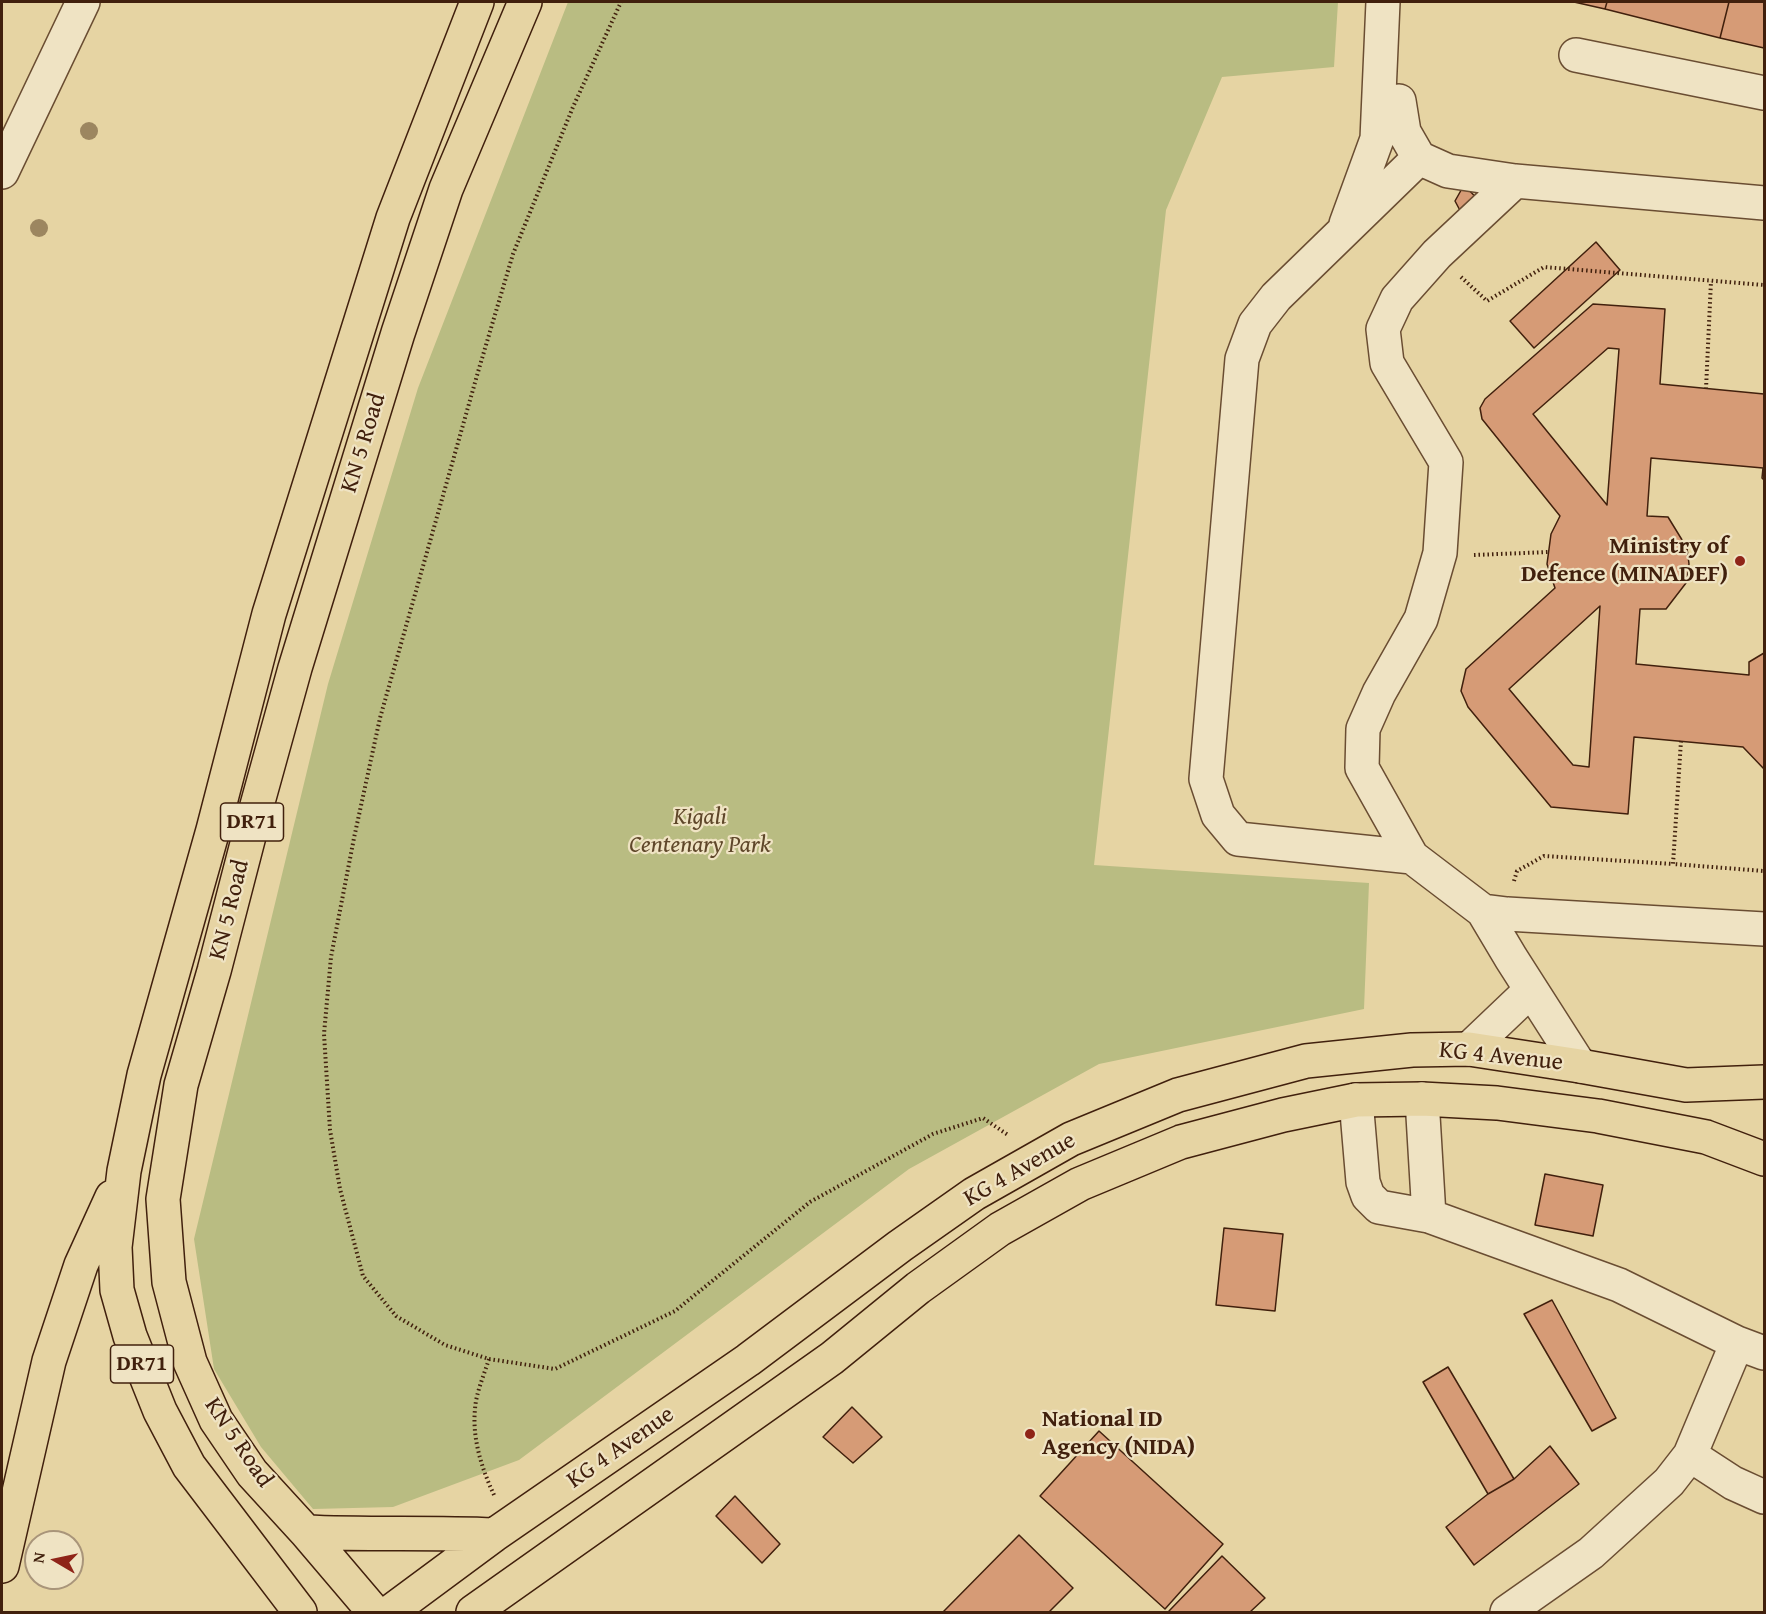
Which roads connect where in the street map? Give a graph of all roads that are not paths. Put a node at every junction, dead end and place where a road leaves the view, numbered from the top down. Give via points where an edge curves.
1 (83, 2) edge
2 (477, 2) edge
3 (525, 2) edge
4 (1383, 2) edge
5 (1576, 55) dead end
6 (1764, 93) edge
7 (1400, 101) dead end
8 (1419, 158) junction
9 (2, 172) edge
10 (1515, 181) junction
11 (1764, 203) edge
12 (1344, 232) junction
13 (1413, 857) junction
14 (1495, 913) junction
15 (1764, 929) edge
16 (1531, 990) junction
17 (1469, 1049) junction
18 (1580, 1066) junction
19 (1764, 1082) edge
20 (1356, 1100) junction
21 (1422, 1100) junction
22 (1764, 1159) edge
23 (124, 1170) junction
24 (1428, 1216) junction
25 (1750, 1348) edge
26 (748, 1360) junction
27 (780, 1396) junction
28 (1689, 1455) junction
29 (1764, 1497) edge
30 (501, 1531) junction
31 (306, 1533) junction
32 (2, 1566) edge
33 (300, 1612) edge
34 (374, 1612) edge
35 (390, 1612) edge
36 (473, 1612) edge
37 (1508, 1612) edge

1 - 9 street
2 - 23 main road, KN 5 Road / DR71 via 393,218 269,614 144,1075
3 - 31 main road, KN 5 Road / DR71 via 446,189 295,668 182,1085 163,1199 170,1282 190,1362 216,1420 252,1473
4 - 12 street via 1377,138
5 - 6 street
7 - 8 street via 1404,132
8 - 10 street via 1448,171
8 - 12 street
10 - 11 street
10 - 13 street via 1437,254 1397,299 1383,329 1387,363 1446,462 1440,553 1421,619 1363,729 1362,768
12 - 13 street via 1276,297 1255,324 1242,359 1206,779 1218,815 1238,839
13 - 14 street
14 - 15 street
14 - 16 street
16 - 17 street
16 - 18 street
17 - 18 main road, KG 4 Avenue
17 - 26 main road, KG 4 Avenue via 1412,1050 1306,1061 1178,1095 1071,1139 974,1194
18 - 19 main road, KG 4 Avenue via 1686,1085
20 - 21 main road, KG 4 Avenue
20 - 24 street via 1363,1182 1368,1196 1379,1207
20 - 27 main road, KG 4 Avenue via 1181,1142 1080,1184 991,1236
21 - 22 main road, KG 4 Avenue via 1497,1103 1598,1116 1706,1137
21 - 24 street
23 - 32 main road via 81,1265 49,1361
23 - 33 main road, KN 5 Road / DR71 via 115,1247 117,1290 130,1336 160,1411 189,1466
24 - 25 street via 1619,1285
25 - 28 street
26 - 27 main road
26 - 30 main road, KG 4 Avenue
27 - 36 main road, KG 4 Avenue
28 - 29 street
28 - 37 street via 1669,1482 1591,1553
30 - 31 main road
30 - 35 main road, KG 4 Avenue
31 - 34 main road, KN 5 Road / DR71

